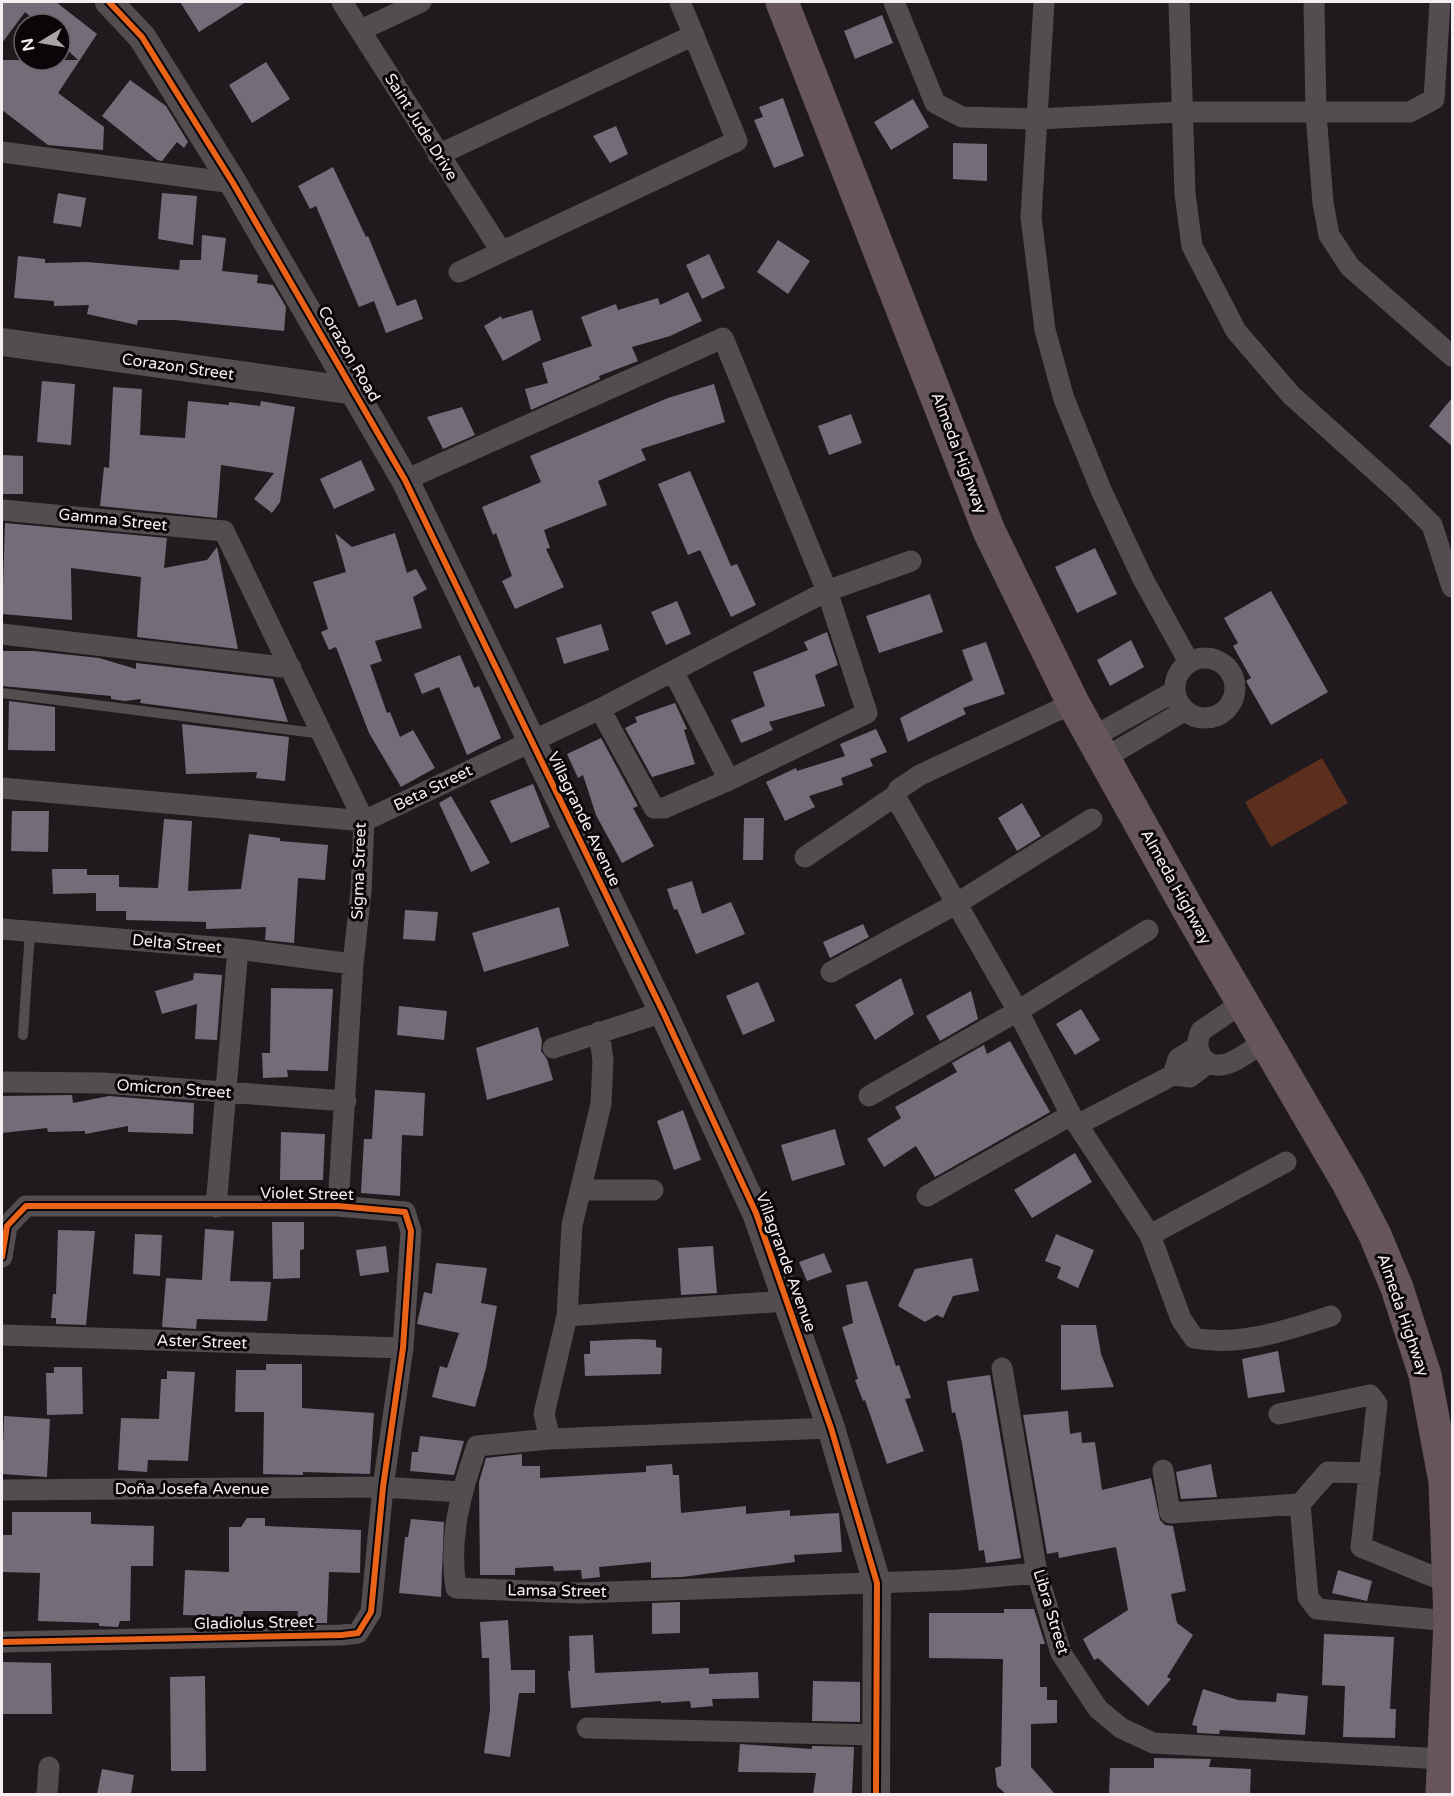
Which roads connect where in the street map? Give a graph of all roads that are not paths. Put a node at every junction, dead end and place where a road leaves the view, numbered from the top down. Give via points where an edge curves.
1 (109, 2) edge
2 (342, 2) edge
3 (421, 2) edge
4 (680, 2) edge
5 (782, 2) edge
6 (894, 2) edge
7 (1044, 2) edge
8 (1179, 2) edge
9 (1314, 2) edge
10 (1444, 7) edge
11 (361, 30) junction
12 (694, 35) junction
13 (1180, 112) junction
14 (1316, 112) junction
15 (1037, 119) junction
16 (2, 152) edge
17 (438, 155) junction
18 (233, 183) junction
19 (501, 251) junction
20 (459, 272) dead end
21 (2, 342) edge
22 (1452, 356) edge
23 (355, 391) junction
24 (405, 480) junction
25 (2, 510) edge
26 (224, 531) joint
27 (911, 561) dead end
28 (1452, 587) edge
29 (827, 591) junction
30 (2, 634) edge
31 (1189, 662) junction
32 (291, 668) junction
33 (673, 671) junction
34 (1175, 691) junction
35 (2, 693) edge
36 (1073, 703) junction
37 (600, 709) junction
38 (1184, 711) junction
39 (323, 734) junction
40 (532, 740) junction
41 (1112, 740) junction
42 (729, 780) junction
43 (2, 788) edge
44 (895, 796) junction
45 (1092, 819) dead end
46 (364, 821) junction
47 (805, 857) dead end
48 (956, 904) junction
49 (2, 929) edge
50 (1148, 930) dead end
51 (30, 931) junction
52 (238, 949) junction
53 (353, 964) junction
54 (831, 972) dead end
55 (1242, 1003) junction
56 (1018, 1011) junction
57 (663, 1012) junction
58 (599, 1032) junction
59 (23, 1035) dead end
60 (1265, 1041) junction
61 (553, 1048) dead end
62 (1203, 1055) junction
63 (2, 1082) edge
64 (225, 1093) junction
65 (869, 1096) dead end
66 (346, 1101) junction
67 (1074, 1120) junction
68 (1286, 1162) dead end
69 (580, 1190) junction
70 (653, 1190) dead end
71 (927, 1196) dead end
72 (338, 1206) junction
73 (216, 1207) junction
74 (1150, 1236) junction
75 (2, 1257) edge
76 (787, 1301) junction
77 (567, 1316) junction
78 (1331, 1316) dead end
79 (2, 1335) edge
80 (402, 1348) junction
81 (1002, 1368) dead end
82 (1280, 1414) dead end
83 (831, 1428) junction
84 (550, 1439) junction
85 (1163, 1470) dead end
86 (1370, 1473) junction
87 (384, 1487) junction
88 (2, 1490) edge
89 (461, 1492) junction
90 (1300, 1504) junction
91 (1037, 1573) junction
92 (877, 1583) junction
93 (1449, 1583) junction
94 (1450, 1622) junction
95 (2, 1642) edge
96 (587, 1728) dead end
97 (877, 1735) junction
98 (1443, 1759) junction
99 (49, 1767) dead end
100 (46, 1794) edge
101 (876, 1794) edge
102 (1442, 1794) edge

1 - 18 street, Corazon Road via 142,37
2 - 11 street, Saint Jude Drive
3 - 11 street
4 - 12 street
5 - 36 highway, Almeda Highway via 989,531
6 - 15 street via 935,103 962,117
7 - 15 street
8 - 13 street
9 - 14 street
10 - 14 street via 1434,99 1410,112
11 - 17 street, Saint Jude Drive
12 - 17 street
12 - 19 street via 736,141
13 - 14 street
13 - 15 street
13 - 28 street via 1192,246 1236,331 1291,395 1432,525
14 - 22 street via 1329,235 1350,267
15 - 31 street via 1031,217 1045,330 1064,399 1143,579
16 - 18 street
17 - 19 street, Saint Jude Drive
18 - 23 street, Corazon Road
19 - 20 street
21 - 23 street, Corazon Street
23 - 24 street, Corazon Road
24 - 29 street via 723,338
24 - 40 street, Corazon Road
25 - 26 street, Gamma Street
26 - 32 street, Sigma Street
27 - 29 street, Beta Street
29 - 33 street, Beta Street
29 - 42 street via 867,713
30 - 32 street
31 - 34 street via 1176,679
31 - 38 street via 1200,658 1221,662 1229,670 1235,691 1226,711 1216,717 1205,719
32 - 39 street, Sigma Street
33 - 37 street, Beta Street
33 - 42 street
34 - 38 street
34 - 41 street
35 - 39 lane
36 - 41 highway, Almeda Highway
36 - 44 street via 920,775
37 - 40 street, Beta Street
37 - 42 street via 654,808 664,808
38 - 41 street
39 - 46 street, Sigma Street
40 - 46 street, Beta Street
40 - 57 street, Villagrande Avenue
41 - 55 highway, Almeda Highway
43 - 46 street
44 - 47 street
44 - 48 street
45 - 48 street
46 - 53 street, Sigma Street via 362,891
48 - 54 street
48 - 56 street
49 - 51 street, Delta Street
50 - 56 street
51 - 52 street, Delta Street
51 - 59 lane
52 - 53 street, Delta Street
52 - 64 street
53 - 66 street, Sigma Street
55 - 60 highway, Almeda Highway
55 - 62 street via 1206,1026 1198,1038
56 - 65 street
56 - 67 street
57 - 58 street
57 - 76 street, Villagrande Avenue via 756,1213
58 - 61 street
58 - 69 street via 603,1060 601,1104
60 - 62 street via 1229,1064 1216,1066
60 - 93 highway, Almeda Highway via 1348,1183 1397,1288 1425,1375 1445,1482
62 - 67 street via 1178,1059 1173,1075
63 - 64 street, Omicron Street via 103,1083
64 - 66 street, Omicron Street
64 - 73 street
66 - 72 street, Sigma Street
67 - 71 street
67 - 74 street
68 - 74 street
69 - 70 street
69 - 77 street via 572,1225
72 - 73 street, Violet Street
72 - 80 street, Violet Street via 405,1212 411,1231
73 - 75 street, Violet Street via 26,1206 7,1226
74 - 78 street via 1181,1319 1194,1338 1219,1342 1251,1338
76 - 77 street
76 - 83 street, Villagrande Avenue
77 - 84 street via 544,1414
79 - 80 street, Aster Street
80 - 87 street, Violet Street
81 - 91 street, Libra Street
82 - 86 street via 1370,1395 1377,1404
83 - 84 street
83 - 92 street, Villagrande Avenue
84 - 89 street, Lamsa Street via 477,1446
85 - 90 street via 1170,1513
86 - 90 street via 1328,1472
86 - 93 street via 1361,1547
87 - 88 street, Doña Josefa Avenue
87 - 89 street, Doña Josefa Avenue
87 - 95 street, Gladiolus Street via 371,1612 358,1632
89 - 92 street, Lamsa Street via 452,1563 456,1588 578,1593
90 - 94 street via 1308,1597 1317,1609
91 - 92 street
91 - 98 street, Libra Street via 1061,1653 1098,1709 1121,1728 1153,1743
92 - 97 street, Villagrande Avenue
93 - 94 highway, Almeda Highway
94 - 98 highway, Almeda Highway
96 - 97 street
97 - 101 street, Villagrande Avenue
98 - 102 highway, Almeda Highway
99 - 100 street

